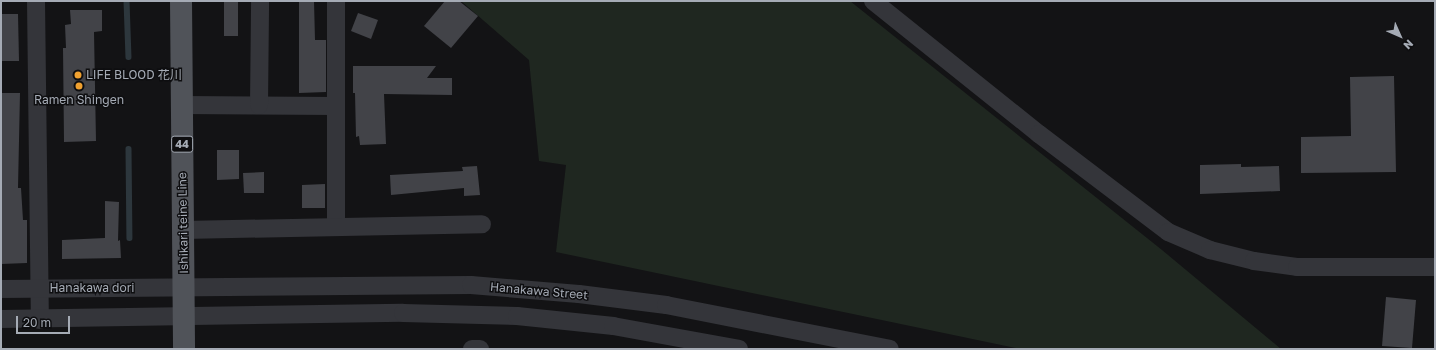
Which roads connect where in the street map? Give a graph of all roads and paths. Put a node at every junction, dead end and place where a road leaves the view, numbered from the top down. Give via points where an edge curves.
1 (36, 1) edge
2 (181, 1) edge
3 (260, 1) edge
4 (336, 1) edge
5 (873, 1) edge
6 (182, 105) junction
7 (259, 105) junction
8 (336, 106) junction
9 (482, 224) dead end
10 (336, 227) junction
11 (184, 230) junction
12 (1435, 267) edge
13 (184, 287) junction
14 (41, 288) junction
15 (1, 289) edge
16 (183, 318) junction
17 (1, 319) edge
18 (40, 320) junction
19 (184, 349) edge
20 (472, 349) edge
21 (480, 349) edge
22 (739, 349) edge
23 (890, 349) edge

1 - 14 street
2 - 6 main road, Ishikari teine Line / 44
3 - 7 street
4 - 8 street
5 - 12 street via 1039,134 1168,232 1210,250 1254,261 1297,267
6 - 7 street
6 - 11 main road, Ishikari teine Line / 44
7 - 8 street
8 - 10 street
9 - 10 street
10 - 11 street
11 - 13 main road, Ishikari teine Line / 44
13 - 14 street, Hanakawa dori
13 - 16 main road, Ishikari teine Line / 44
13 - 23 street, Hanakawa Street via 471,285 578,294 666,305
14 - 15 street, Hanakawa dori
14 - 18 street
16 - 18 street
16 - 19 main road, Ishikari teine Line / 44
16 - 22 street via 403,313 517,316 613,326
17 - 18 street
20 - 21 street

